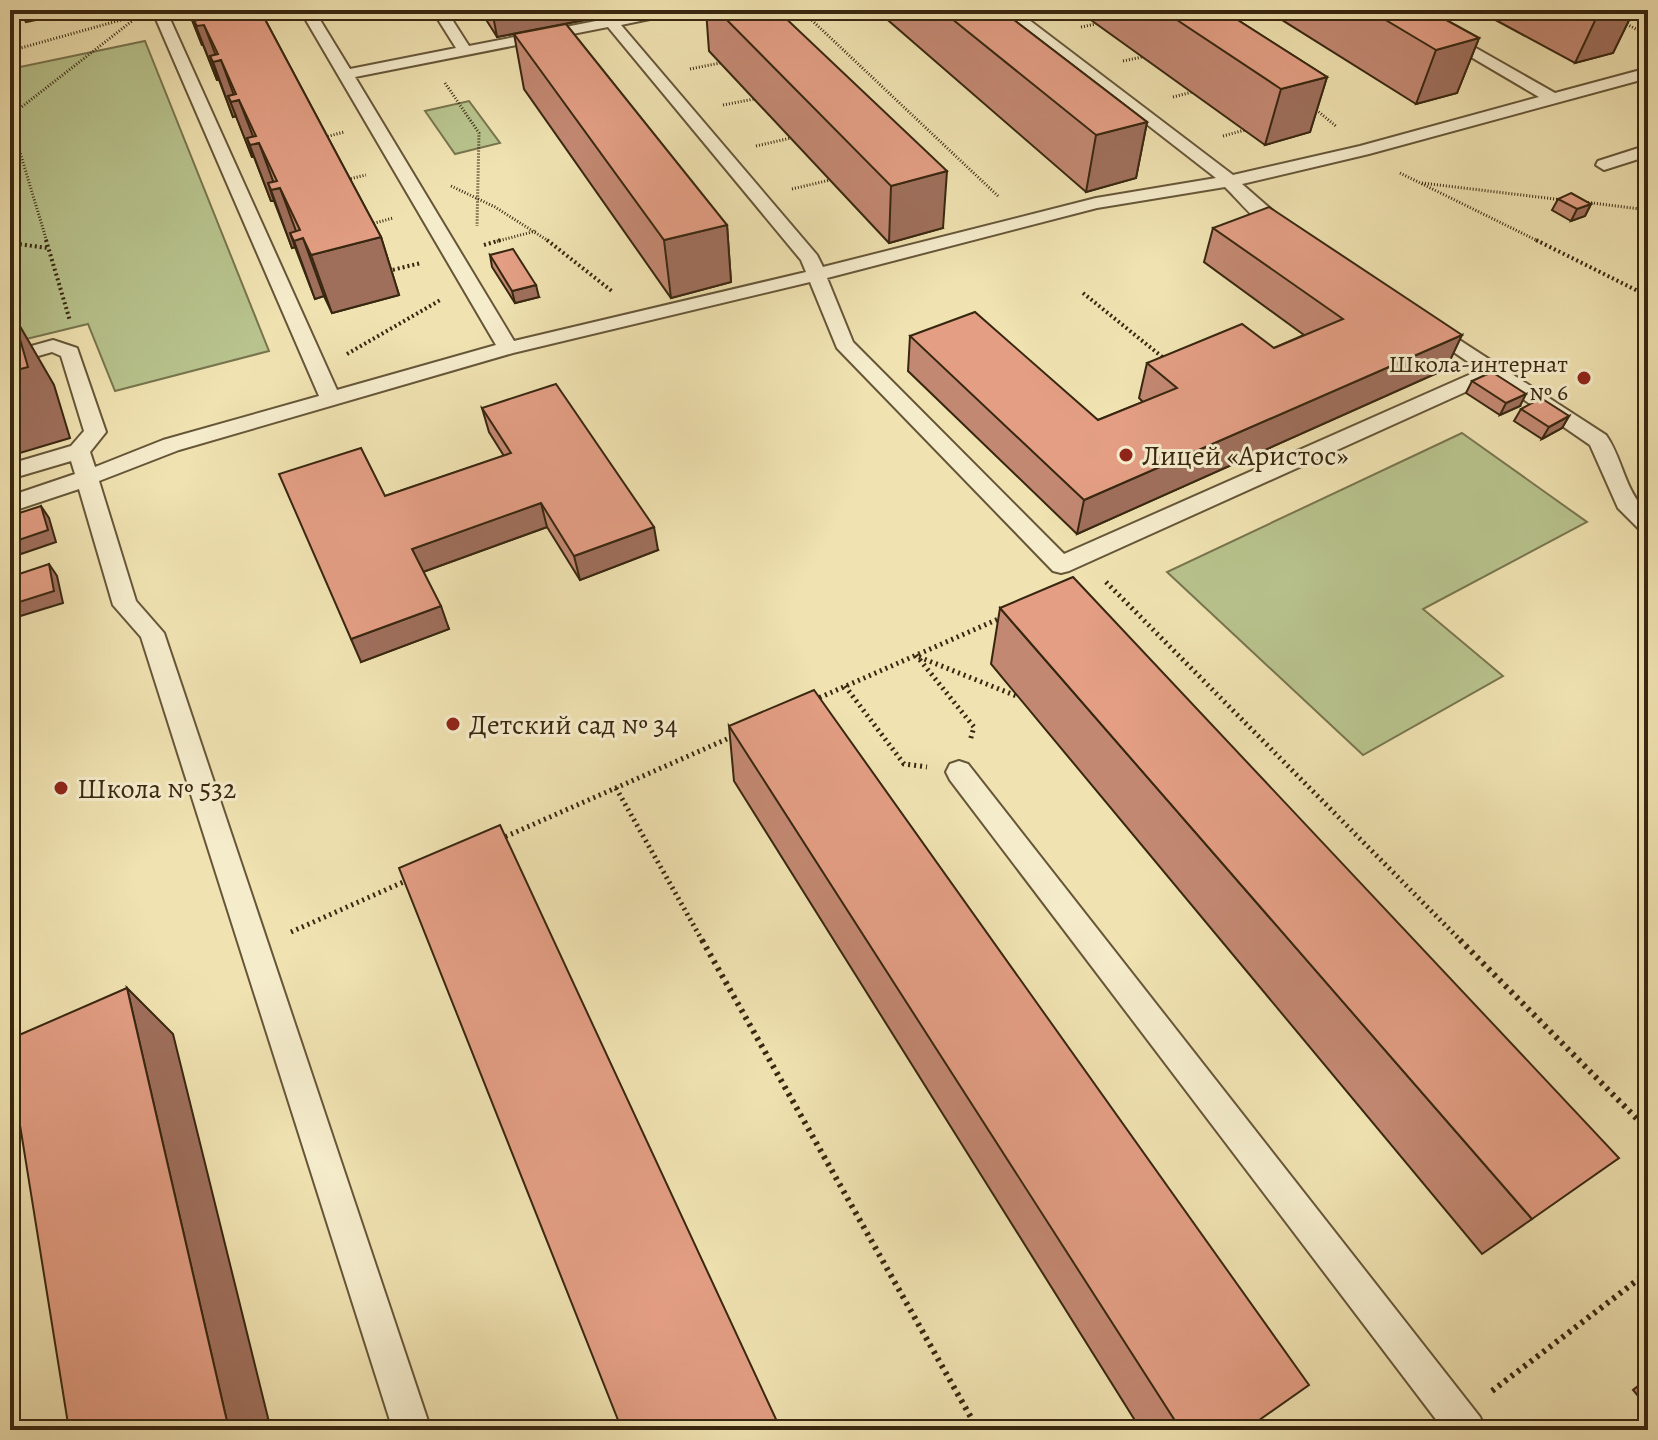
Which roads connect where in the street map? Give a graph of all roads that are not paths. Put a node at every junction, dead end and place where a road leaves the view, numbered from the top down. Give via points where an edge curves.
1 (159, 10) edge
2 (307, 10) edge
3 (457, 10) edge
4 (674, 10) edge
5 (1007, 10) edge
6 (1398, 10) edge
7 (440, 12) edge
8 (611, 22) junction
9 (465, 51) junction
10 (1648, 73) edge
11 (344, 75) junction
12 (1555, 100) junction
13 (1648, 150) edge
14 (1604, 165) dead end
15 (1231, 181) junction
16 (1299, 240) edge
17 (815, 275) junction
18 (1416, 318) edge
19 (508, 348) junction
20 (10, 358) edge
21 (1495, 371) junction
22 (330, 398) junction
23 (83, 465) junction
24 (10, 472) edge
25 (10, 504) edge
26 (1648, 524) edge
27 (959, 772) road end
28 (1462, 1424) edge
29 (412, 1430) edge

1 - 22 lane
2 - 11 lane
3 - 7 lane
4 - 8 lane
5 - 15 lane
6 - 12 lane
7 - 9 lane
8 - 9 lane
8 - 17 lane via 804,252
9 - 11 lane
10 - 12 lane
11 - 19 lane
12 - 15 lane
13 - 14 lane
15 - 16 lane via 1272,222
15 - 17 lane via 1096,203
17 - 19 lane
17 - 21 lane via 844,344 1061,565
18 - 21 lane
19 - 22 lane
20 - 23 lane via 53,346 70,352 95,432
21 - 26 lane via 1598,440 1609,453 1623,501
22 - 23 lane
23 - 24 lane
23 - 25 lane
23 - 29 lane via 125,605 152,633
27 - 28 lane

